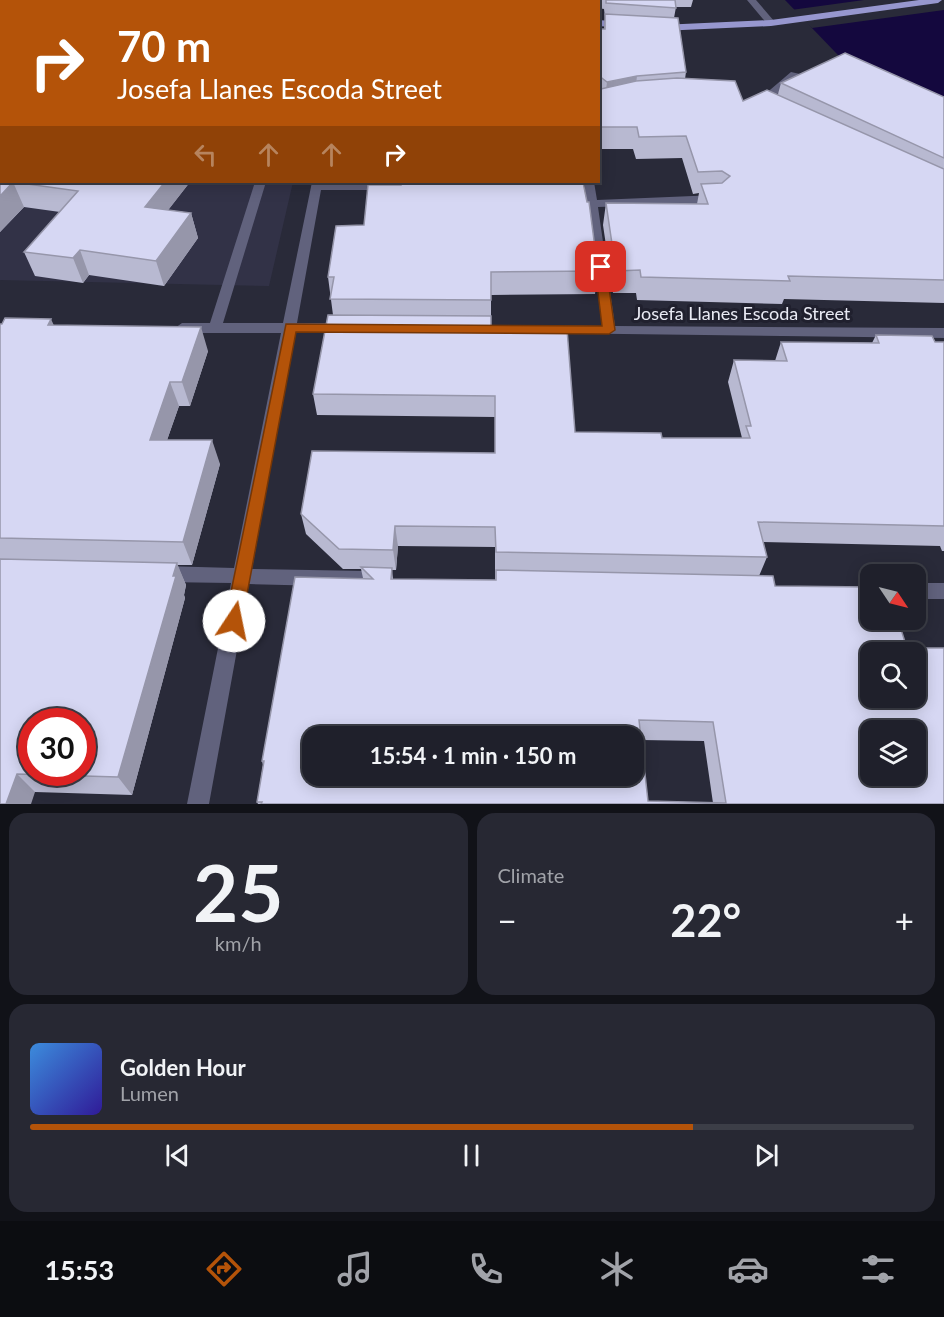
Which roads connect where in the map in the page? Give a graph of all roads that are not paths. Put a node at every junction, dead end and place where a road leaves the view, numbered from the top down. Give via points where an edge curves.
1 (751, 0) edge
2 (938, 0) edge
3 (600, 23) edge
4 (771, 23) junction
5 (634, 25) edge
6 (645, 26) edge
7 (795, 74) edge
8 (748, 98) edge
9 (760, 104) junction
10 (771, 109) edge
11 (260, 183) edge
12 (589, 183) edge
13 (317, 184) edge
14 (390, 186) edge
15 (717, 199) edge
16 (592, 204) junction
17 (290, 327) junction
18 (170, 328) edge
19 (216, 328) junction
20 (361, 328) edge
21 (538, 330) edge
22 (609, 330) junction
23 (944, 333) edge
24 (139, 574) edge
25 (243, 576) junction
26 (385, 579) edge
27 (926, 591) edge
28 (944, 591) edge
29 (198, 804) edge

1 - 4 street
2 - 4 main road
3 - 5 main road
4 - 6 main road
7 - 9 street
8 - 9 street
9 - 10 street
11 - 19 street
12 - 16 street
13 - 14 street
13 - 17 street
15 - 16 street
16 - 22 street
17 - 19 street
17 - 20 street
17 - 25 street
18 - 19 street
21 - 22 street, Josefa Llanes Escoda Street
22 - 23 street, Josefa Llanes Escoda Street
24 - 25 street
25 - 26 street
25 - 29 street
27 - 28 street

